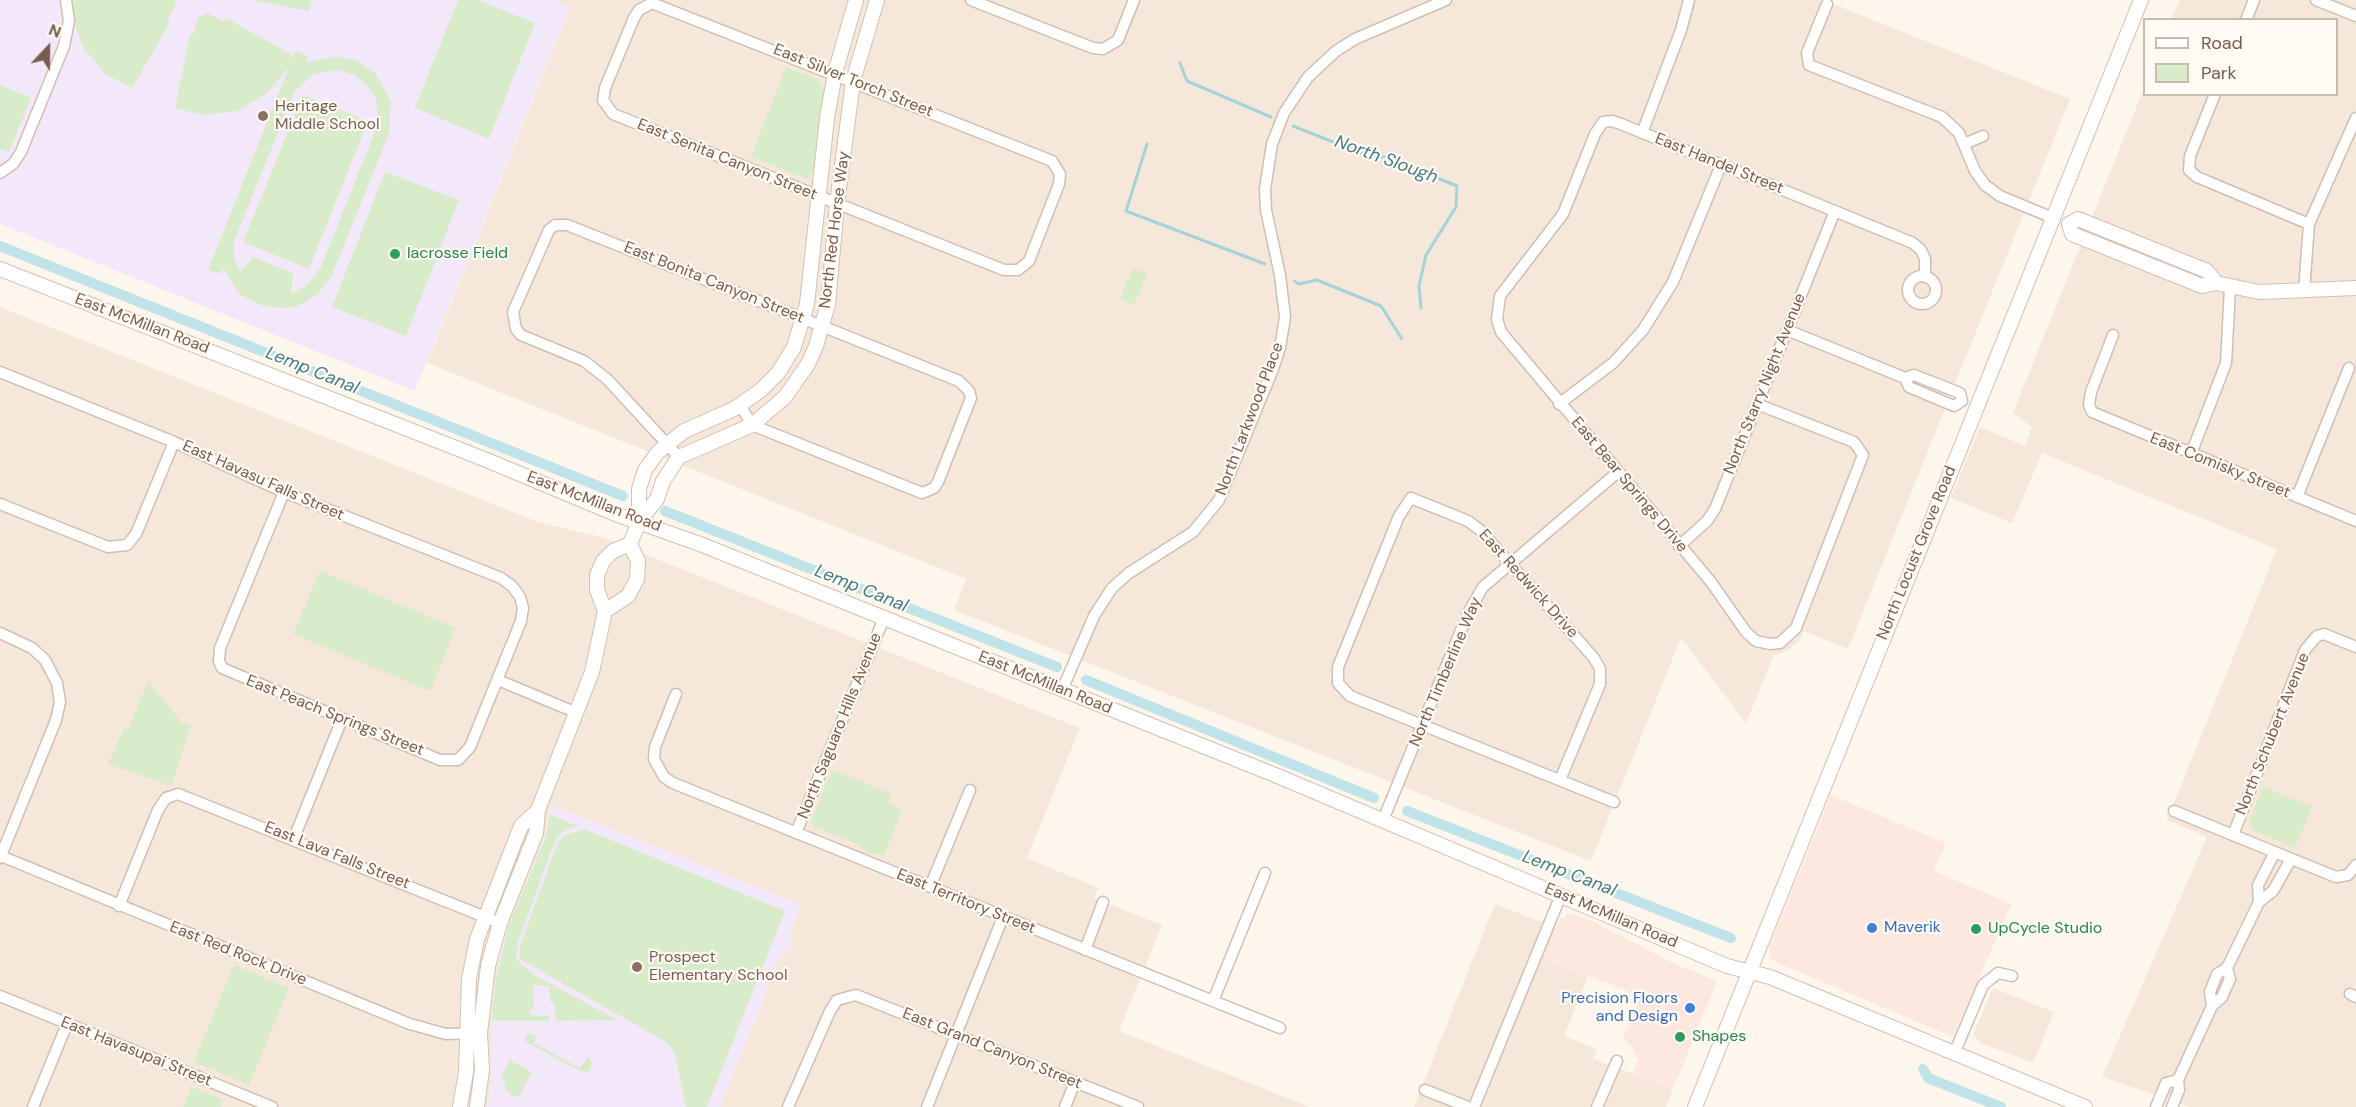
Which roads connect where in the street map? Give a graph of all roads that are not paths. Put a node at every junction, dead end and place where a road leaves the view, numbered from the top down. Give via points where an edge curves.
1 (66, 0) edge
2 (856, 0) edge
3 (877, 0) edge
4 (971, 0) edge
5 (1134, 0) edge
6 (1446, 0) edge
7 (1689, 0) edge
8 (2141, 0) edge
9 (2254, 0) edge
10 (2316, 0) edge
11 (1827, 4) dead end
12 (2356, 16) edge
13 (2247, 18) edge
14 (835, 73) junction
15 (854, 81) junction
16 (2214, 96) edge
17 (606, 107) joint
18 (2356, 118) edge
19 (1642, 133) junction
20 (1983, 136) dead end
21 (1964, 144) junction
22 (1721, 165) junction
23 (0, 173) edge
24 (819, 196) junction
25 (837, 204) junction
26 (1835, 211) junction
27 (2053, 218) junction
28 (2309, 224) junction
29 (0, 269) edge
30 (1018, 270) joint
31 (1925, 277) dead end
32 (2230, 288) junction
33 (2356, 288) edge
34 (2304, 291) junction
35 (1498, 311) joint
36 (804, 319) junction
37 (823, 327) junction
38 (1787, 330) junction
39 (2113, 335) dead end
40 (2349, 368) dead end
41 (0, 372) edge
42 (1559, 404) junction
43 (1757, 404) junction
44 (740, 405) junction
45 (1976, 407) junction
46 (752, 425) junction
47 (174, 442) junction
48 (667, 443) junction
49 (2191, 454) junction
50 (679, 457) junction
51 (1617, 472) junction
52 (284, 492) junction
53 (2297, 497) junction
54 (0, 504) edge
55 (2356, 521) edge
56 (639, 522) junction
57 (630, 544) junction
58 (1679, 546) junction
59 (1511, 564) junction
60 (605, 610) junction
61 (884, 618) junction
62 (0, 633) edge
63 (2356, 646) edge
64 (498, 680) junction
65 (1062, 690) junction
66 (676, 694) dead end
67 (577, 713) junction
68 (342, 719) junction
69 (1423, 725) junction
70 (1560, 780) junction
71 (970, 790) dead end
72 (1614, 802) dead end
73 (538, 810) junction
74 (2174, 811) dead end
75 (1383, 820) junction
76 (796, 833) junction
77 (2233, 835) junction
78 (294, 838) junction
79 (2275, 852) junction
80 (0, 857) edge
81 (2291, 859) junction
82 (2356, 865) edge
83 (1265, 873) dead end
84 (930, 887) junction
85 (1561, 895) junction
86 (1103, 902) dead end
87 (2259, 902) junction
88 (119, 906) junction
89 (484, 917) junction
90 (1003, 917) junction
91 (500, 923) junction
92 (1085, 950) junction
93 (1750, 972) junction
94 (2012, 976) dead end
95 (0, 996) edge
96 (1213, 1001) junction
97 (67, 1024) junction
98 (1280, 1028) dead end
99 (480, 1033) junction
100 (466, 1034) junction
101 (956, 1035) junction
102 (1954, 1054) junction
103 (1617, 1060) dead end
104 (2178, 1080) junction
105 (1075, 1082) junction
106 (1425, 1090) dead end
107 (33, 1107) edge
108 (272, 1107) edge
109 (460, 1107) edge
110 (477, 1107) edge
111 (788, 1107) edge
112 (927, 1107) edge
113 (1065, 1107) edge
114 (1138, 1107) edge
115 (1468, 1107) edge
116 (1474, 1107) edge
117 (1598, 1107) edge
118 (1695, 1107) edge
119 (2085, 1107) edge
120 (2156, 1107) edge
121 (2172, 1107) edge

1 - 23 street via 69,21 64,46 21,152
2 - 14 main road, North Red Horse Way
3 - 15 main road, North Red Horse Way
4 - 5 street via 1103,50 1118,40
6 - 65 street, North Larkwood Place via 1374,30 1336,51 1308,77 1284,113 1272,144 1265,189 1285,317 1273,369 1219,500 1192,532 1112,588 1094,616
7 - 19 street
8 - 27 main road, North Locust Grove Road
9 - 13 street
10 - 12 street
11 - 21 street via 1807,54 1809,65 1942,117 1959,133
14 - 15 street, East Silver Torch Street
14 - 17 street, East Silver Torch Street via 652,3 634,18 605,88
14 - 24 main road, North Red Horse Way
15 - 25 main road, North Red Horse Way
15 - 30 street, East Silver Torch Street via 1041,155 1058,167 1059,184 1029,261
16 - 28 street via 2190,156 2189,170 2197,177
17 - 24 street, East Senita Canyon Street via 613,114
18 - 28 street
19 - 22 street, East Handel Street
19 - 35 street, East Handel Street via 1612,121 1603,122 1558,223 1500,296
20 - 21 street
21 - 27 street via 1985,185 2000,196
22 - 26 street, East Handel Street
22 - 42 street via 1673,282 1643,330 1612,363
24 - 25 street, East Senita Canyon Street
24 - 36 main road, North Red Horse Way
25 - 30 street, East Senita Canyon Street via 1004,270
25 - 37 main road, North Red Horse Way via 832,281
26 - 31 street, East Handel Street via 1913,243 1925,259
26 - 38 street, North Starry Night Avenue
27 - 32 main road via 2069,224 2072,234 2082,239 2202,286 2216,283
27 - 45 main road, North Locust Grove Road
28 - 34 street
29 - 56 main road, East McMillan Road
32 - 34 main road
32 - 49 street via 2226,363
33 - 34 main road
35 - 42 street, East Bear Springs Drive via 1501,332
36 - 37 street, East Bonita Canyon Street
36 - 44 main road, North Red Horse Way via 794,347 778,373
36 - 48 street, East Bonita Canyon Street via 567,225 555,225 545,236 513,312 514,324 521,335 584,361 607,379
37 - 46 main road, North Red Horse Way via 792,390
37 - 46 street, East Bonita Canyon Street via 959,381 969,391 970,404 938,482 929,491 915,492
38 - 43 street, North Starry Night Avenue
38 - 45 street via 1905,378 1914,375 1960,393 1962,401
39 - 49 street, East Comisky Street via 2089,405 2099,416
40 - 53 street
41 - 47 street, East Havasu Falls Street
42 - 51 street, East Bear Springs Drive
43 - 58 street, North Starry Night Avenue via 1715,509
43 - 58 street, East Bear Springs Drive via 1854,442 1861,449 1862,462 1796,628 1780,643 1756,641
44 - 46 street
44 - 48 main road, North Red Horse Way
45 - 93 main road, North Locust Grove Road
46 - 50 main road, North Red Horse Way
47 - 52 street, East Havasu Falls Street
47 - 54 street via 136,534 127,545 108,547
48 - 50 street
48 - 56 main road, North Red Horse Way via 642,479 637,498
49 - 53 street, East Comisky Street
50 - 56 main road, North Red Horse Way via 663,481 657,499
51 - 58 street, East Bear Springs Drive
51 - 59 street, North Timberline Way
52 - 64 street, East Havasu Falls Street via 501,578 512,586 523,609
52 - 68 street, East Peach Springs Street via 220,648 219,661 228,672
53 - 55 street, East Comisky Street
56 - 57 main road, North Red Horse Way
56 - 61 main road, East McMillan Road
57 - 60 main road via 638,561 637,579 628,596
57 - 60 main road via 613,551 597,575 597,591
59 - 69 street, North Timberline Way via 1483,587 1468,611
59 - 69 street, East Redwick Drive via 1468,521 1411,498 1399,516 1338,668 1338,683 1350,696
59 - 70 street, East Redwick Drive via 1600,669 1600,684
60 - 67 main road via 592,672
61 - 65 main road, East McMillan Road
61 - 76 street, North Saguaro Hills Avenue
62 - 80 street via 32,648 45,660 60,693 59,711
63 - 77 street, North Schubert Avenue via 2317,636 2305,650
64 - 67 street
64 - 68 street, East Peach Springs Street via 470,747 458,760 440,760
65 - 75 main road, East McMillan Road
66 - 76 street, East Territory Street via 655,747 657,768 673,783
67 - 73 main road
68 - 78 street
69 - 70 street
69 - 75 street, North Timberline Way
70 - 72 street
71 - 84 street
73 - 89 main road via 521,826
73 - 91 main road via 536,833
74 - 77 street
75 - 85 main road, East McMillan Road
76 - 84 street, East Territory Street
77 - 79 street
78 - 88 street, East Lava Falls Street via 194,798 173,795 158,810
78 - 89 street, East Lava Falls Street
79 - 81 street
79 - 87 street via 2258,885
80 - 88 street, East Red Rock Drive
81 - 82 street via 2336,877 2348,875
81 - 87 street via 2273,891
83 - 96 street
84 - 90 street, East Territory Street
85 - 93 main road, East McMillan Road
85 - 116 street
86 - 92 street
87 - 104 street via 2227,968 2230,980 2222,997 2212,1006
88 - 100 street, East Red Rock Drive via 431,1032
89 - 91 street, East Lava Falls Street
89 - 100 main road via 469,979
90 - 92 street, East Territory Street
90 - 101 street
91 - 99 main road via 488,966
92 - 96 street, East Territory Street
93 - 102 main road, East McMillan Road
93 - 118 main road, North Locust Grove Road
94 - 102 street via 1998,974 1983,985
95 - 97 street, East Havasupai Street
96 - 98 street, East Territory Street
97 - 107 street
97 - 108 street, East Havasupai Street
99 - 100 street, East Red Rock Drive
99 - 110 main road via 482,1070
100 - 109 main road
101 - 105 street, East Grand Canyon Street
101 - 111 street, East Grand Canyon Street via 856,995 845,996 830,1011
101 - 112 street
102 - 119 main road, East McMillan Road
103 - 117 street
104 - 120 street via 2166,1083
104 - 121 street via 2179,1090
105 - 113 street
105 - 114 street, East Grand Canyon Street
106 - 115 street

